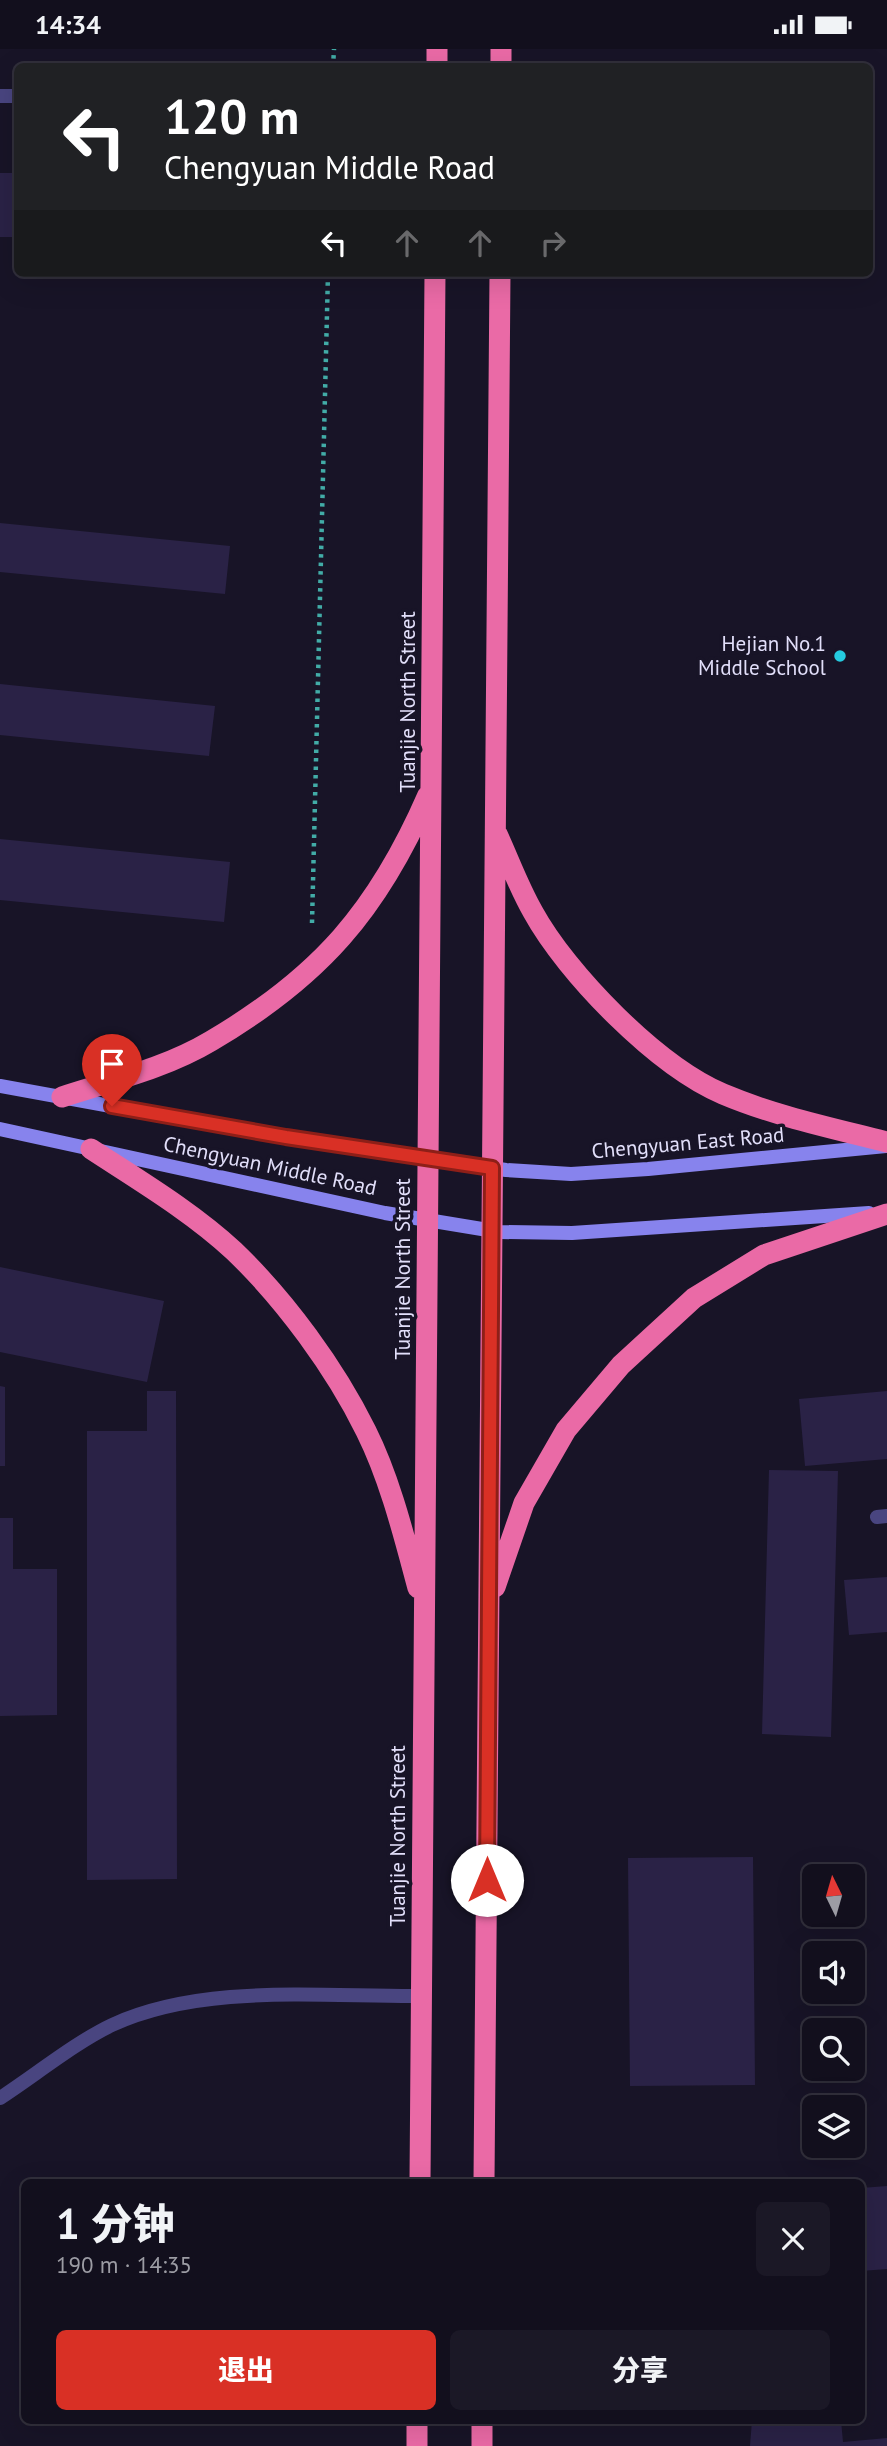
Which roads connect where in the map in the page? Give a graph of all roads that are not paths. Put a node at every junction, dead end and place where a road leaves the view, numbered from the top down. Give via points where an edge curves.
1 (435, 277) edge
2 (499, 277) edge
3 (432, 786) junction
4 (495, 829) junction
5 (0, 1086) edge
6 (62, 1097) junction
7 (0, 1129) edge
8 (887, 1144) edge
9 (91, 1149) junction
10 (428, 1160) junction
11 (492, 1168) junction
12 (887, 1213) edge
13 (428, 1221) junction
14 (492, 1230) junction
15 (489, 1606) junction
16 (425, 1613) junction
17 (422, 1996) junction
18 (0, 2098) edge
19 (420, 2179) edge
20 (484, 2179) edge
21 (417, 2424) edge
22 (482, 2424) edge
23 (417, 2446) edge
24 (482, 2446) edge

1 - 3 highway, Tuanjie North Street
2 - 4 highway
3 - 6 highway via 404,851 372,902 310,971 210,1042 142,1072
3 - 10 highway, Tuanjie North Street
4 - 8 highway via 533,913 580,981 667,1059 721,1094
4 - 11 highway
5 - 6 main road, Chengyuan Middle Road
6 - 10 main road, Chengyuan Middle Road
7 - 9 main road, Chengyuan Middle Road
8 - 11 main road, Chengyuan East Road via 571,1174
9 - 13 main road, Chengyuan Middle Road
9 - 16 highway via 233,1250 267,1285 336,1377 367,1433
10 - 11 main road, Chengyuan Middle Road
10 - 13 highway, Tuanjie North Street
11 - 14 highway
12 - 14 main road via 572,1233
12 - 15 highway via 764,1255 694,1298 621,1365 566,1430 524,1503
13 - 14 main road, Chengyuan Middle Road
13 - 16 highway, Tuanjie North Street
14 - 15 highway
15 - 20 highway
16 - 17 highway, Tuanjie North Street
17 - 18 street via 205,1998 160,2007 110,2026
17 - 19 highway, Tuanjie North Street
21 - 23 highway
22 - 24 highway

